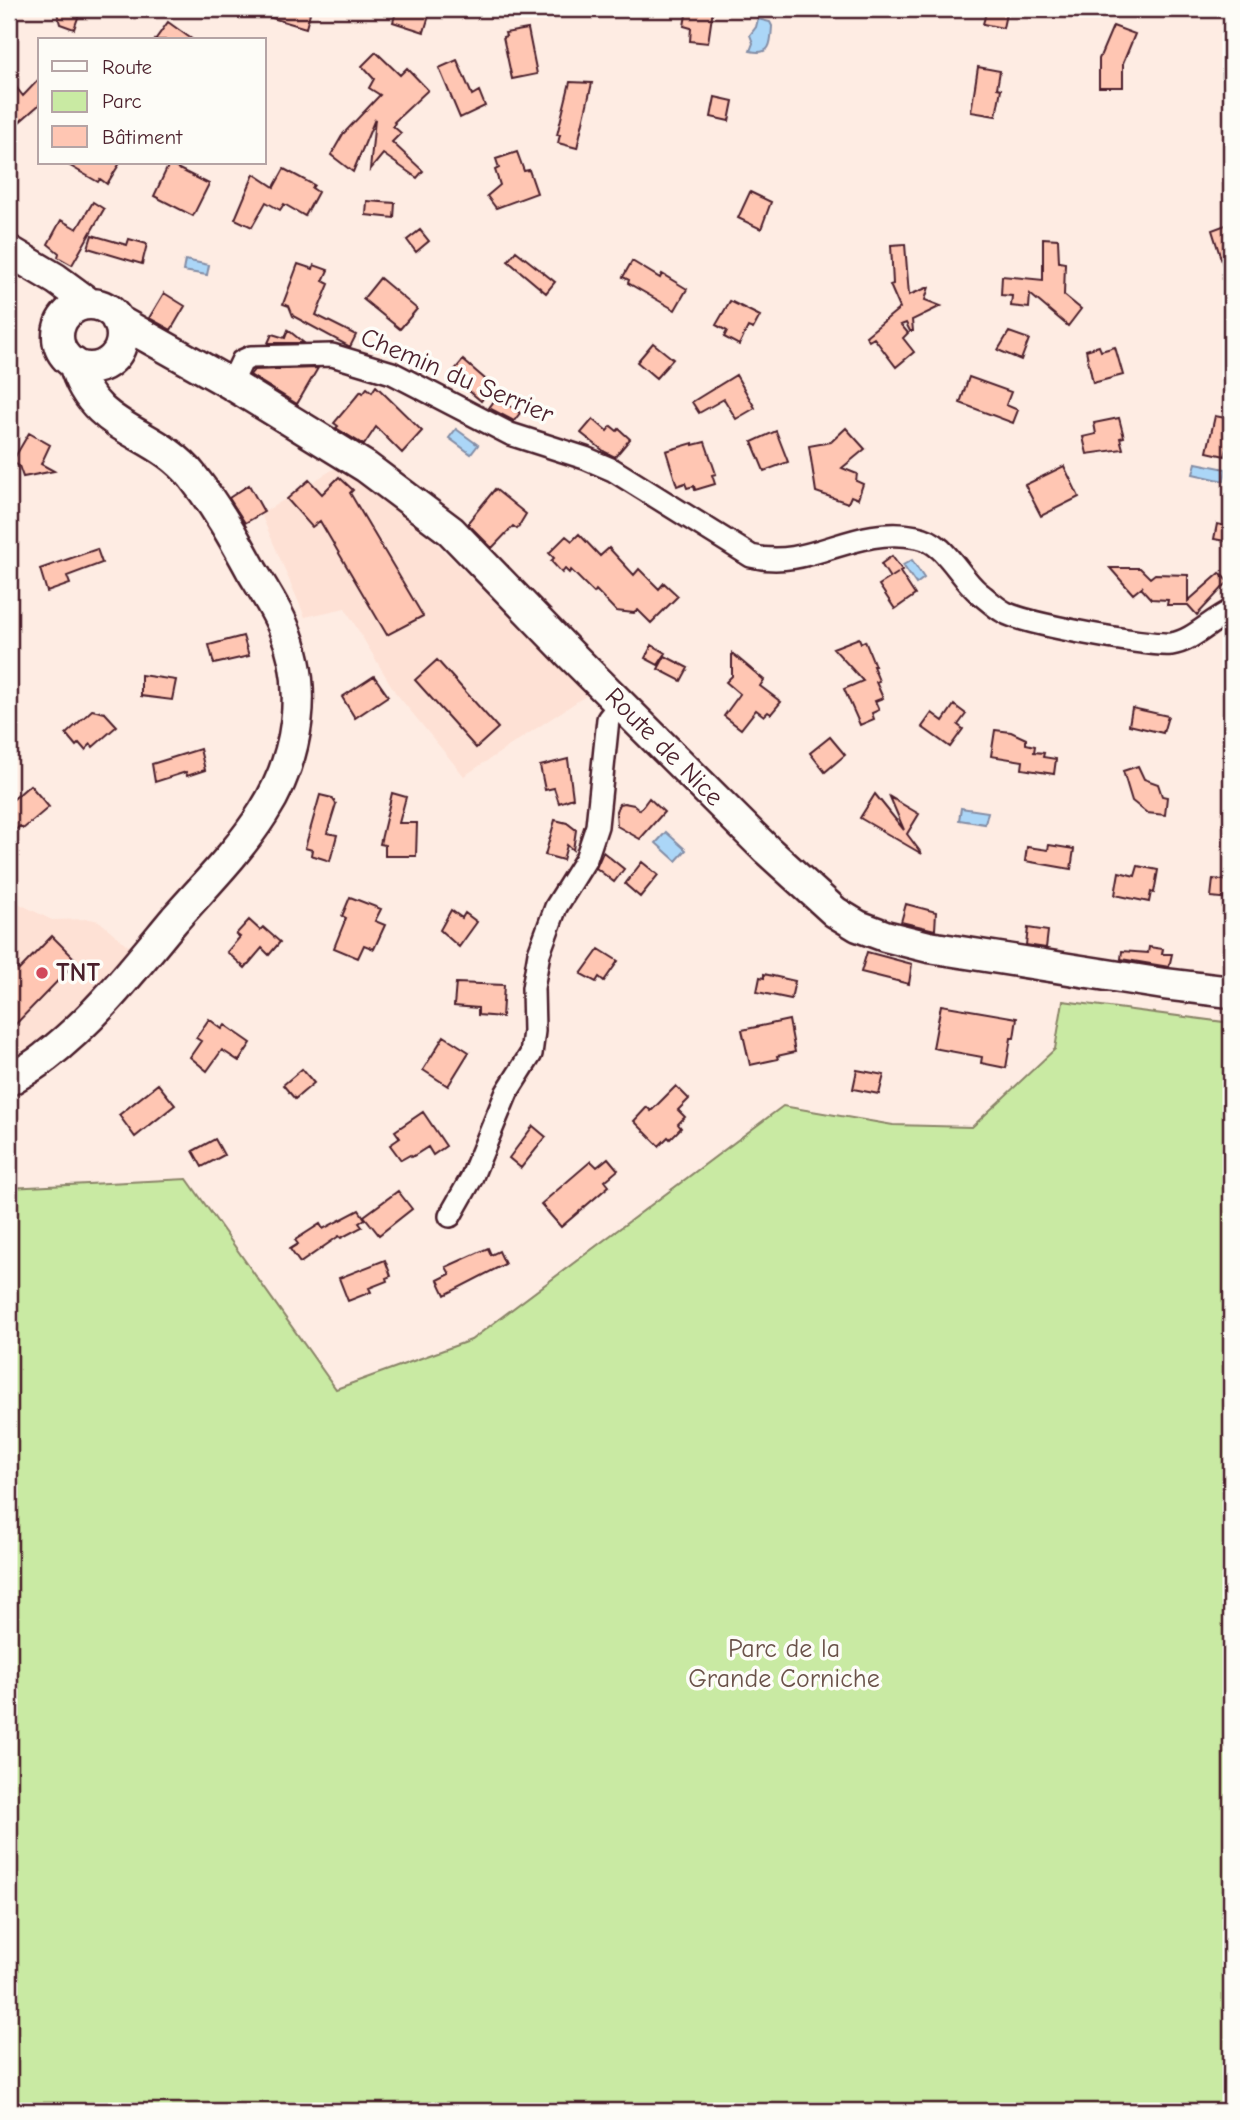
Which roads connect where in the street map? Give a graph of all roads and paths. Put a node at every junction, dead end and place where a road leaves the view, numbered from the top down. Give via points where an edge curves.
1 (21, 259) edge
2 (90, 304) junction
3 (117, 320) junction
4 (61, 322) junction
5 (163, 347) junction
6 (97, 360) junction
7 (231, 384) junction
8 (1231, 611) edge
9 (621, 703) junction
10 (1231, 992) edge
11 (9, 1080) edge
12 (450, 1216) dead end

1 - 2 main road
1 - 4 main road via 48,289
2 - 3 main road via 106,309
2 - 4 main road via 73,309
3 - 5 main road, Route de Nice
3 - 6 main road via 121,336
4 - 6 main road via 61,349
5 - 6 main road via 142,346
5 - 7 main road, Route de Nice
6 - 11 main road via 99,389 109,417 191,474 230,530 284,627 297,678 296,730 280,782 263,814 230,855 79,1027 44,1058
7 - 8 street, Chemin du Serrier via 242,361 251,358 332,355 392,373 510,434 613,470 751,556 770,561 796,559 882,533 920,537 946,555 976,590 1005,613 1042,624 1171,644 1193,636
7 - 9 main road, Route de Nice via 366,467 451,531
9 - 10 main road, Route de Nice via 814,895 858,926 929,947
9 - 12 street via 608,719 597,826 586,859 556,907 539,953 531,1054 507,1092 471,1179

